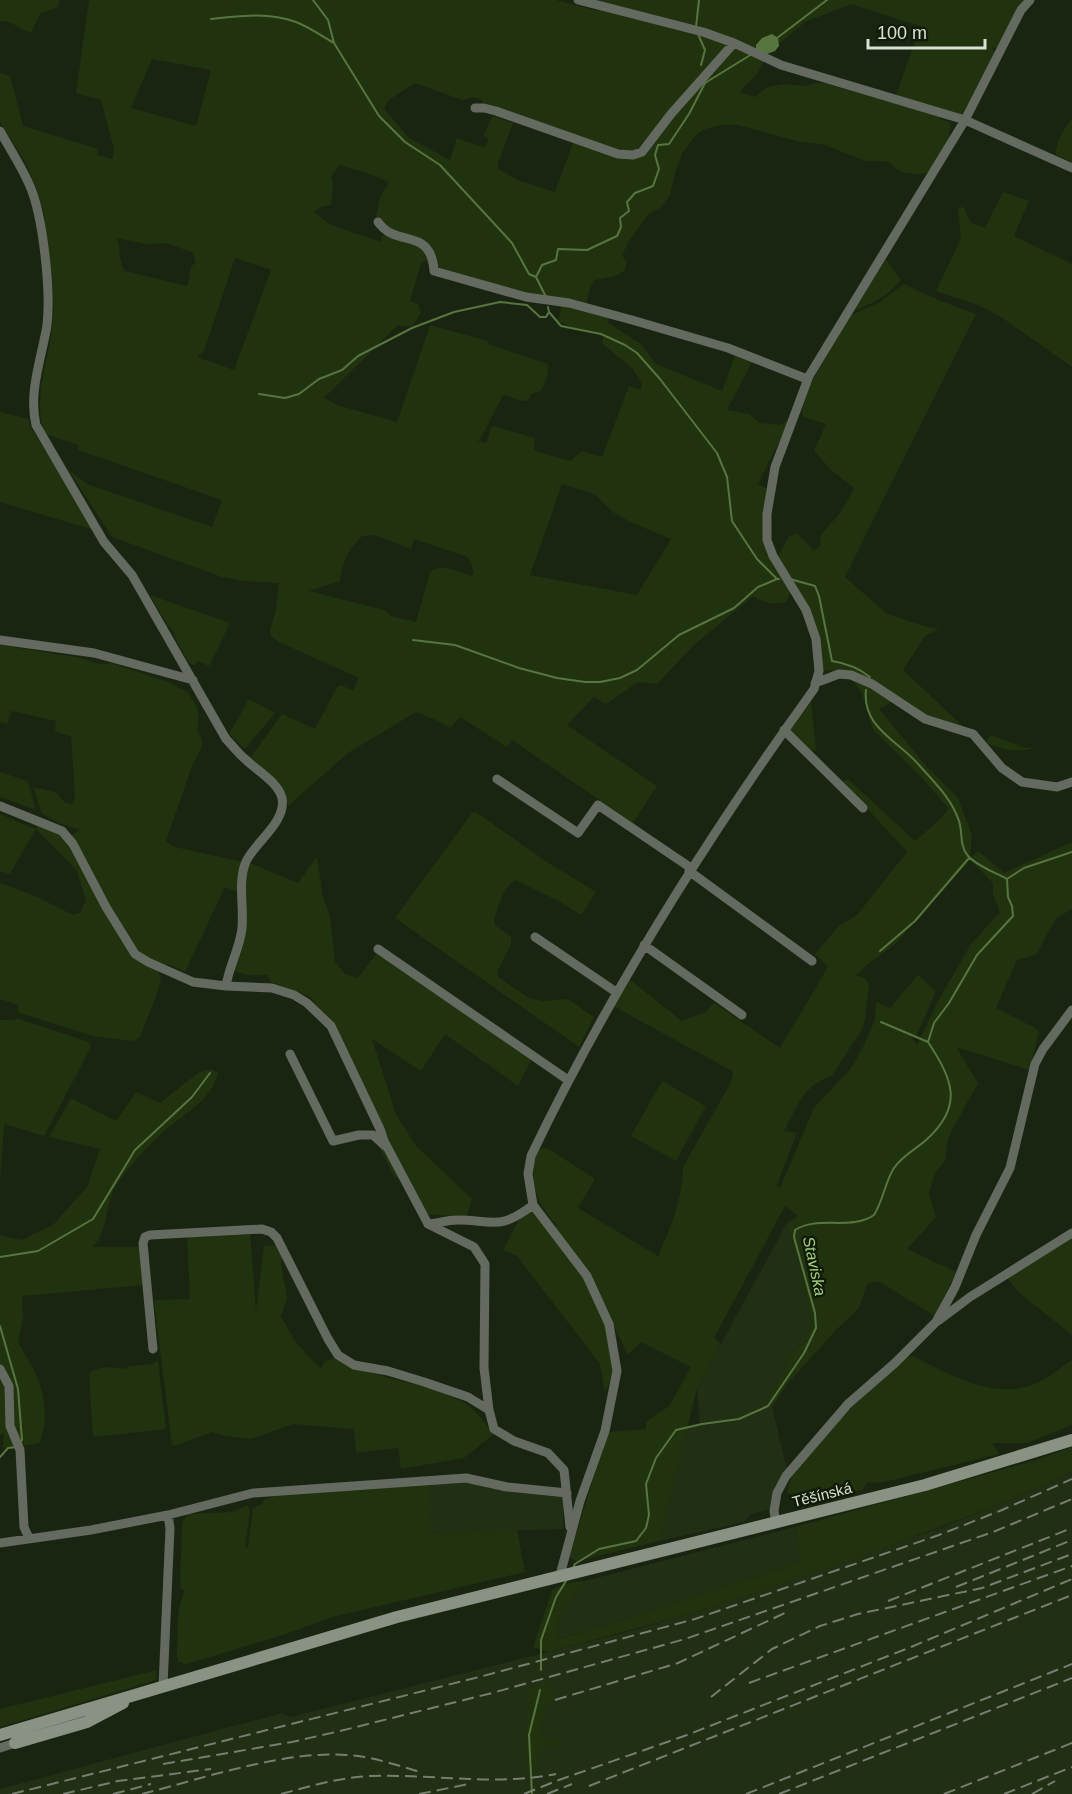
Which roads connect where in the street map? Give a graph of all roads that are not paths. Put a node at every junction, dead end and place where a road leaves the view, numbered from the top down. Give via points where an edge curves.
1 (578, 0) edge
2 (1030, 0) edge
3 (734, 44) junction
4 (475, 108) dead end
5 (965, 120) junction
6 (0, 132) edge
7 (1072, 168) edge
8 (378, 222) dead end
9 (807, 379) junction
10 (0, 640) edge
11 (193, 680) junction
12 (816, 683) junction
13 (784, 730) junction
14 (497, 779) dead end
15 (1072, 782) edge
16 (0, 806) edge
17 (863, 808) dead end
18 (690, 870) junction
19 (535, 937) dead end
20 (644, 945) junction
21 (378, 949) dead end
22 (812, 961) dead end
23 (226, 986) junction
24 (616, 992) junction
25 (1072, 1010) edge
26 (742, 1014) dead end
27 (290, 1054) dead end
28 (568, 1080) junction
29 (387, 1148) junction
30 (533, 1205) junction
31 (428, 1224) junction
32 (1072, 1233) edge
33 (936, 1322) junction
34 (153, 1349) dead end
35 (0, 1369) edge
36 (489, 1410) junction
37 (1072, 1440) edge
38 (567, 1493) junction
39 (168, 1515) junction
40 (776, 1522) junction
41 (570, 1532) junction
42 (29, 1538) junction
43 (0, 1543) edge
44 (560, 1575) junction
45 (163, 1686) junction
46 (141, 1693) junction
47 (0, 1735) edge
48 (15, 1743) joint
49 (0, 1748) edge

1 - 3 street via 703,32
2 - 5 street via 1021,10
3 - 4 street via 642,152 633,155 618,154 496,111
3 - 5 street via 774,63
5 - 7 street
5 - 9 street
6 - 11 street via 30,185 42,237 49,304 36,384 36,425 104,542 132,575
8 - 9 street via 385,231 424,244 432,255 434,271 526,297 569,303 632,320 728,348
9 - 12 street via 775,467 767,540 806,610 816,639
10 - 11 street via 94,653
11 - 23 street via 226,739 278,789 282,799 282,811 245,862 242,928
12 - 13 street
12 - 15 street via 839,674 851,675 925,719 973,734 1002,768 1022,782 1057,787
13 - 17 street
13 - 18 street
14 - 18 street via 578,833 598,805
16 - 23 street via 62,831 135,954 193,981
18 - 20 street
18 - 22 street
19 - 24 street
20 - 24 street
20 - 26 street
21 - 28 street
23 - 29 street via 272,988 294,995 331,1026
24 - 28 street
25 - 33 street via 1035,1064 1010,1168
27 - 29 street via 333,1141 373,1134
28 - 30 street via 531,1156 528,1174
29 - 31 street
30 - 31 street via 507,1222 457,1220
30 - 41 street via 587,1276 609,1324 617,1371 605,1431
31 - 36 street via 474,1247 485,1264 484,1368
32 - 33 street
33 - 40 street via 848,1404 786,1476 777,1493
34 - 36 street via 145,1237 262,1229 277,1238 338,1355 354,1365 388,1371 468,1397
35 - 42 street via 9,1386 10,1426 19,1446 24,1527
36 - 38 street via 494,1429 548,1453 564,1470
37 - 40 main road, Těšínská via 946,1479
38 - 39 street via 466,1478 253,1493
38 - 41 street
39 - 42 street
39 - 45 street
40 - 44 main road, Těšínská
41 - 44 street
42 - 43 street
44 - 45 main road, Těšínská via 345,1631
45 - 46 main road, Těšínská
46 - 47 main road
46 - 48 main road via 87,1722
48 - 49 street

